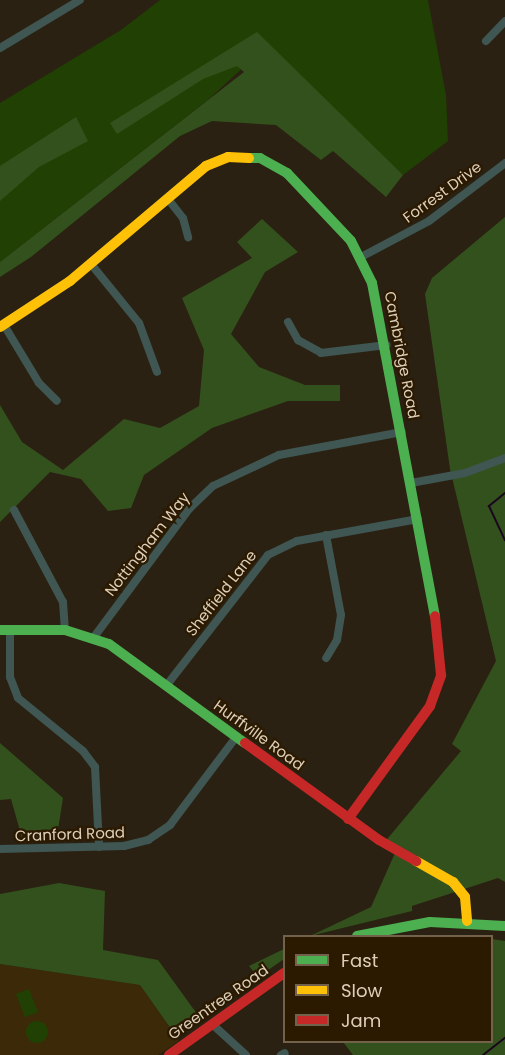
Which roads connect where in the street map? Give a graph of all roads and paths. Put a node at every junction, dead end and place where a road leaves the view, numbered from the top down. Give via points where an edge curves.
1 (78, 1) edge
2 (505, 21) edge
3 (486, 41) dead end
4 (0, 48) edge
5 (505, 164) edge
6 (168, 199) junction
7 (188, 237) dead end
8 (361, 257) junction
9 (91, 264) junction
10 (288, 322) dead end
11 (2, 326) edge
12 (387, 345) junction
13 (157, 372) dead end
14 (57, 401) dead end
15 (402, 432) junction
16 (505, 458) edge
17 (411, 483) junction
18 (14, 510) dead end
19 (418, 519) junction
20 (326, 535) junction
21 (5, 630) edge
22 (65, 630) junction
23 (94, 637) junction
24 (327, 658) dead end
25 (166, 686) junction
26 (236, 737) junction
27 (348, 819) junction
28 (99, 847) junction
29 (0, 849) edge
30 (467, 921) junction
31 (505, 926) edge
32 (361, 935) edge
33 (283, 974) edge
34 (212, 1024) junction
35 (169, 1055) edge
36 (246, 1055) edge

1 - 4 street
2 - 3 street
5 - 8 street, Forrest Drive via 429,221
6 - 7 street via 183,218
6 - 8 street, Cambridge Road via 213,162 235,156 260,158 308,190
6 - 9 street, Cambridge Road
8 - 12 street, Cambridge Road via 376,295
9 - 11 street, Cambridge Road
9 - 13 street via 140,322
10 - 12 street via 298,340 321,353
11 - 14 street via 39,383
12 - 15 street, Cambridge Road
15 - 17 street, Cambridge Road
15 - 23 street, Nottingham Way via 279,455 213,486 189,508
16 - 17 street via 465,473
17 - 19 street, Cambridge Road
18 - 22 street via 54,580 63,602
19 - 20 street, Sheffield Lane
19 - 27 street, Cambridge Road via 440,643 441,675 424,716
20 - 24 street via 341,615 337,640
20 - 25 street, Sheffield Lane via 289,544 262,560
21 - 22 street, Hurffville Road
21 - 28 street via 10,677 18,698 83,751 95,767
22 - 23 street, Hurffville Road
23 - 25 street, Hurffville Road
25 - 26 street, Hurffville Road
26 - 27 street, Hurffville Road
26 - 28 street, Cranford Road via 165,830 134,845
27 - 30 street, Hurffville Road via 453,882 465,897
28 - 29 street, Cranford Road
30 - 31 street
30 - 32 street via 414,923
33 - 34 street, Greentree Road
34 - 35 street, Greentree Road
34 - 36 street

